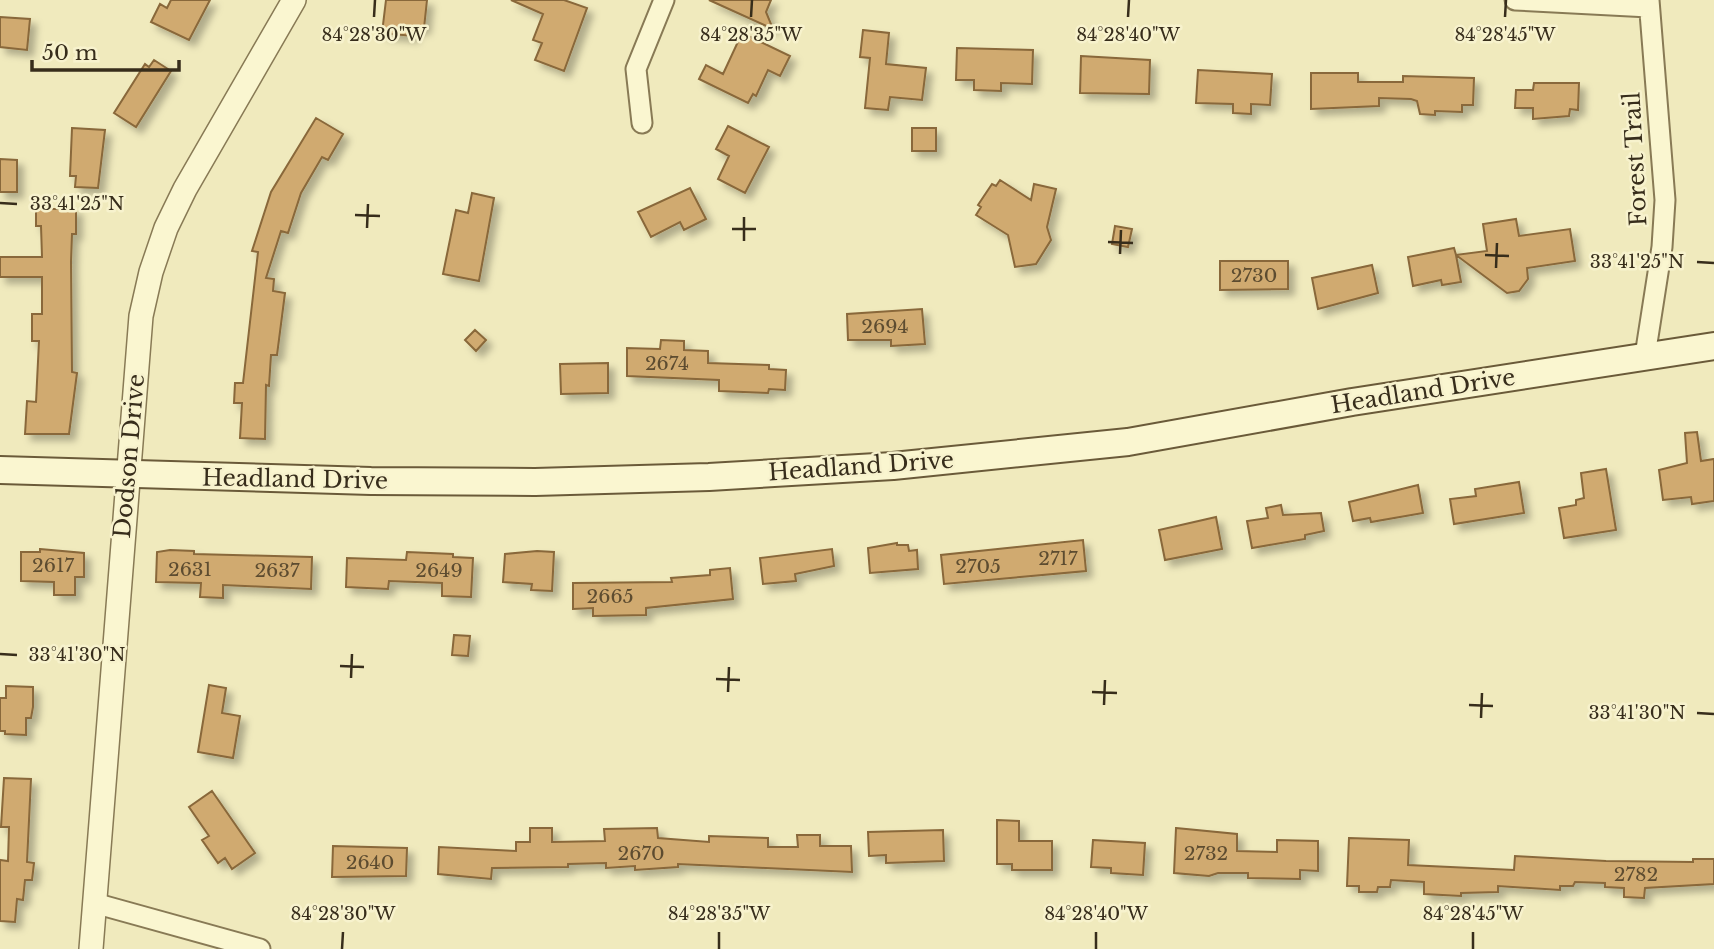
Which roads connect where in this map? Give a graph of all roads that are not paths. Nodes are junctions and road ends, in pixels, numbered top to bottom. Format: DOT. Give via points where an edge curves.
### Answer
graph roads {
  1 [pos="294,0"];
  2 [pos="664,0"];
  3 [pos="1515,0"];
  4 [pos="1649,3"];
  5 [pos="642,123"];
  6 [pos="1714,346"];
  7 [pos="1645,356"];
  8 [pos="0,470"];
  9 [pos="128,474"];
  10 [pos="94,903"];
  11 [pos="92,949"];
  12 [pos="260,949"];
  1 -- 9 [label="street, Dodson Drive" via="166,228 141,316"];
  2 -- 5 [label="street" via="636,69"];
  3 -- 4 [label="street"];
  4 -- 7 [label="street, Forest Trail" via="1665,200"];
  6 -- 7 [label="main road, Headland Drive"];
  7 -- 9 [label="main road, Headland Drive" via="1128,442 893,466 535,482"];
  8 -- 9 [label="main road, Headland Drive"];
  9 -- 10 [label="street, Dodson Drive"];
  10 -- 11 [label="street, Dodson Drive"];
  10 -- 12 [label="street"];
}
